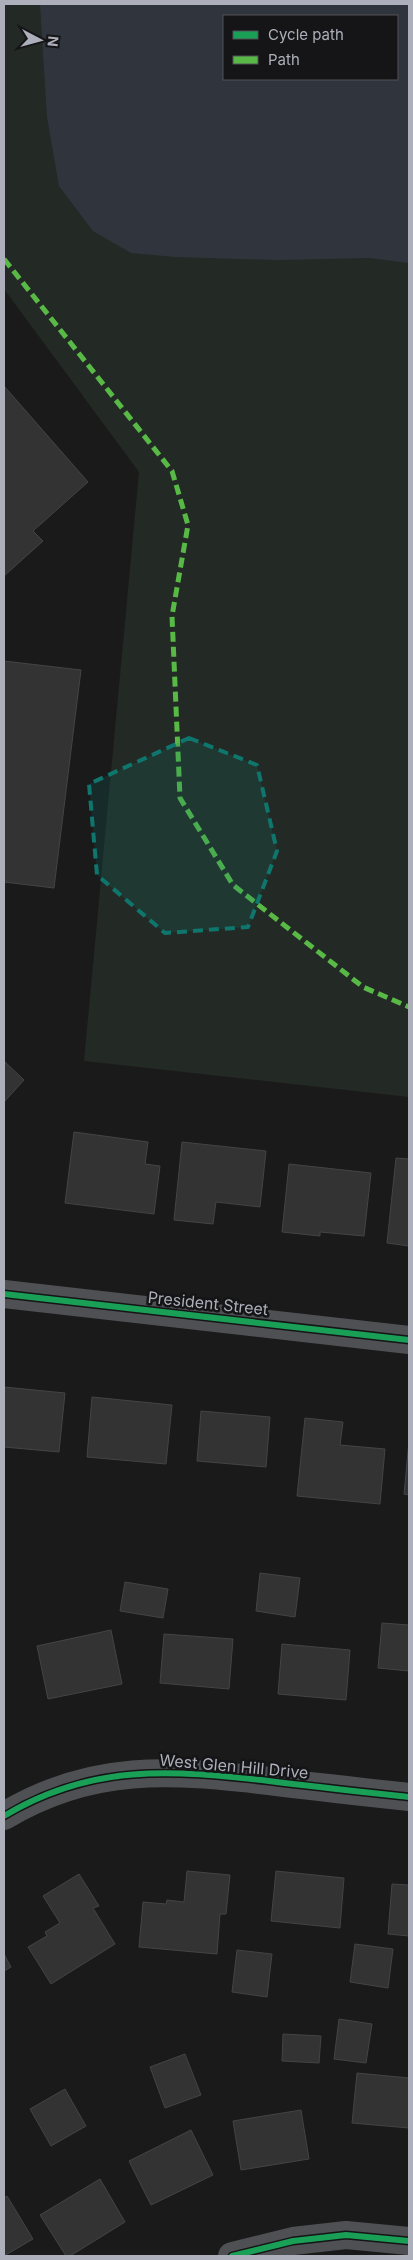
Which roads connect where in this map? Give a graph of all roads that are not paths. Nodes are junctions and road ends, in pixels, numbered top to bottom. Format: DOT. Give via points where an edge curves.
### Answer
graph roads {
  1 [pos="4,1294"];
  2 [pos="409,1340"];
  3 [pos="409,1797"];
  4 [pos="4,1816"];
  5 [pos="409,2242"];
  6 [pos="232,2256"];
  1 -- 2 [label="street, President Street"];
  3 -- 4 [label="street, West Glen Hill Drive" via="158,1772 86,1781 34,1800"];
  5 -- 6 [label="street" via="346,2235 293,2241"];
}
